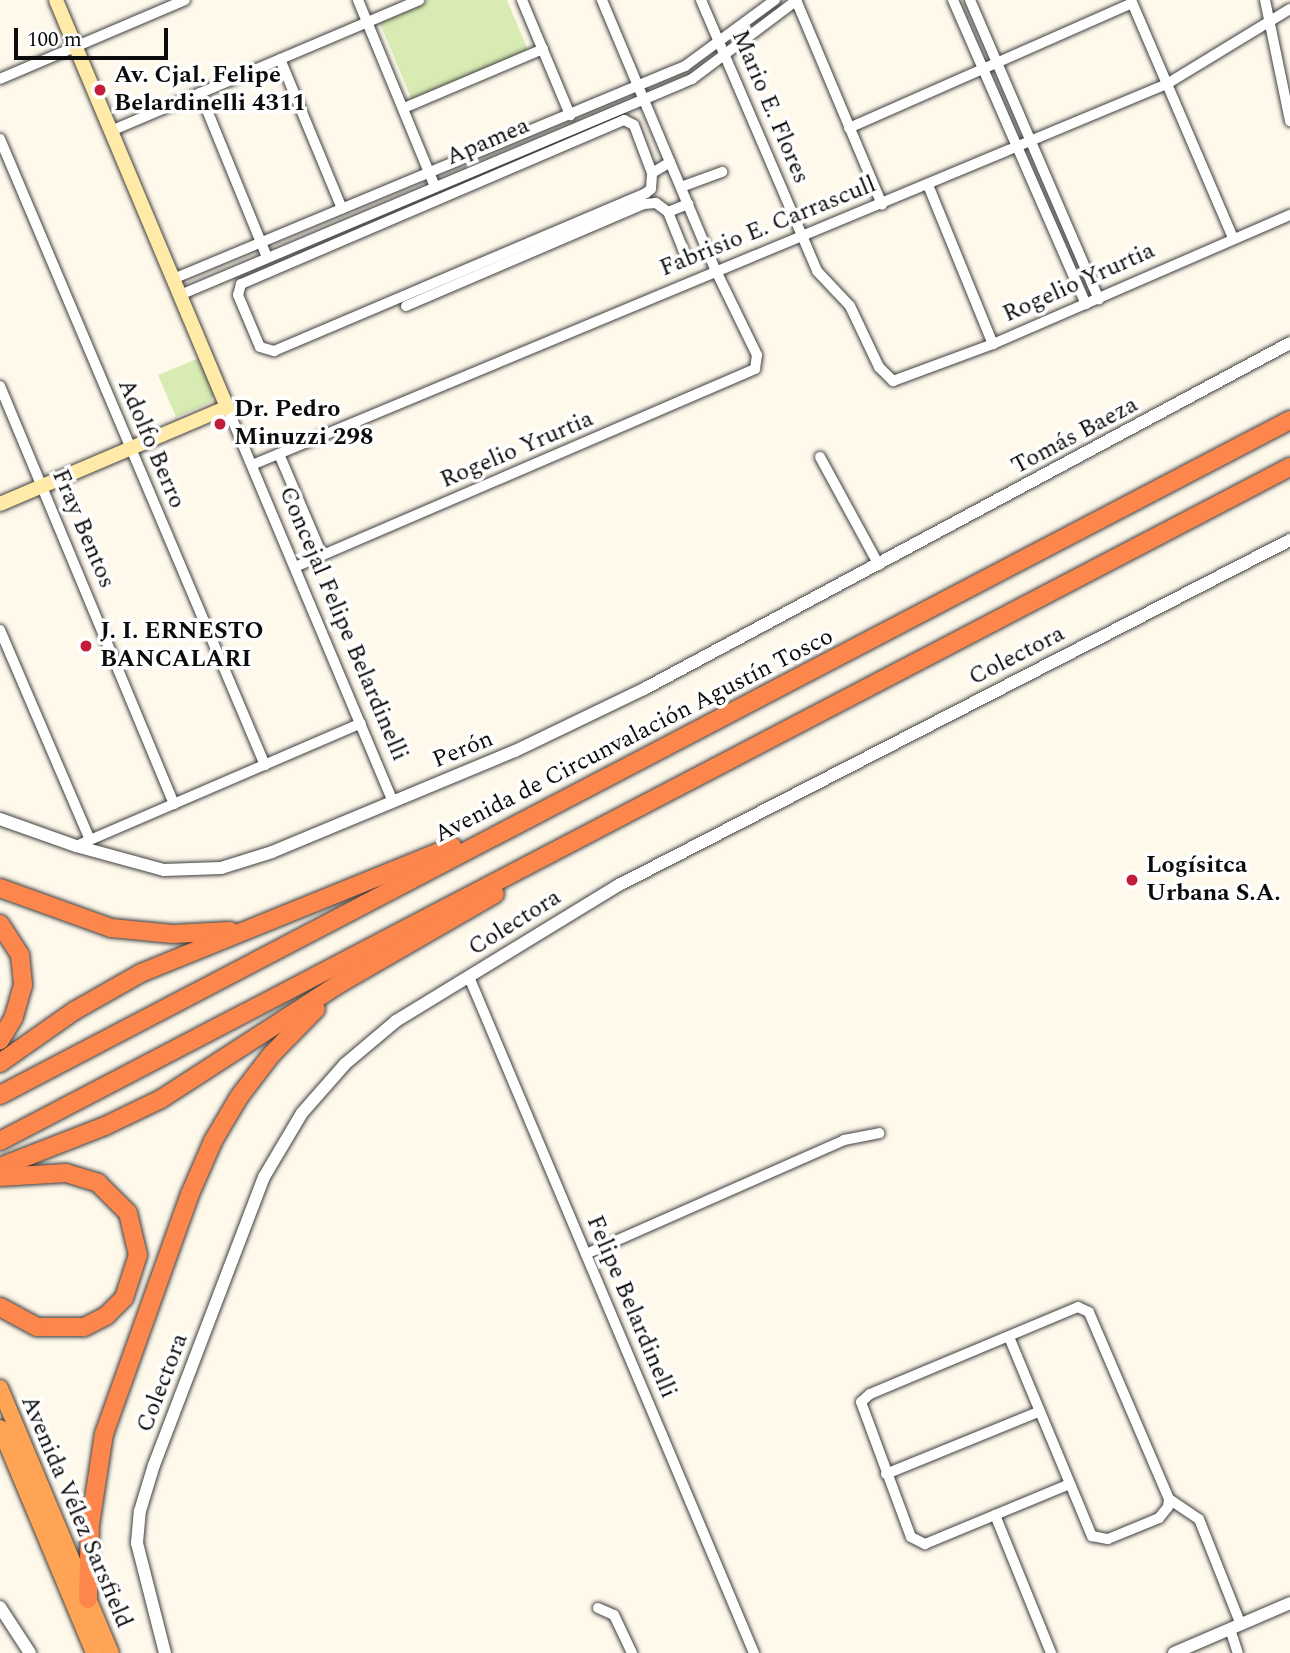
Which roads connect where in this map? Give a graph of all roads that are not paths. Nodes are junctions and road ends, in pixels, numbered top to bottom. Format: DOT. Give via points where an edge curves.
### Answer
graph roads {
  1 [pos="55,0"];
  2 [pos="185,0"];
  3 [pos="358,0"];
  4 [pos="419,0"];
  5 [pos="522,0"];
  6 [pos="602,0"];
  7 [pos="701,0"];
  8 [pos="775,0"];
  9 [pos="796,0"];
  10 [pos="953,0"];
  11 [pos="970,0"];
  12 [pos="1265,0"];
  13 [pos="1132,2"];
  14 [pos="163,4"];
  15 [pos="1290,9"];
  16 [pos="367,22"];
  17 [pos="1271,22"];
  18 [pos="719,43"];
  19 [pos="75,47"];
  20 [pos="542,49"];
  21 [pos="725,55"];
  22 [pos="280,59"];
  23 [pos="997,63"];
  24 [pos="983,69"];
  25 [pos="0,79"];
  26 [pos="1167,84"];
  27 [pos="639,86"];
  28 [pos="200,93"];
  29 [pos="644,99"];
  30 [pos="404,108"];
  31 [pos="570,115"];
  32 [pos="1290,121"];
  33 [pos="849,128"];
  34 [pos="111,131"];
  35 [pos="0,139"];
  36 [pos="1031,141"];
  37 [pos="1017,147"];
  38 [pos="670,162"];
  39 [pos="722,172"];
  40 [pos="430,173"];
  41 [pos="652,173"];
  42 [pos="928,186"];
  43 [pos="435,187"];
  44 [pos="681,187"];
  45 [pos="688,204"];
  46 [pos="882,205"];
  47 [pos="342,209"];
  48 [pos="668,212"];
  49 [pos="1290,215"];
  50 [pos="803,238"];
  51 [pos="1233,238"];
  52 [pos="262,243"];
  53 [pos="267,257"];
  54 [pos="687,259"];
  55 [pos="715,269"];
  56 [pos="173,279"];
  57 [pos="180,295"];
  58 [pos="1099,299"];
  59 [pos="1086,304"];
  60 [pos="406,306"];
  61 [pos="1290,343"];
  62 [pos="993,344"];
  63 [pos="884,374"];
  64 [pos="0,386"];
  65 [pos="228,407"];
  66 [pos="1290,420"];
  67 [pos="130,449"];
  68 [pos="279,454"];
  69 [pos="820,457"];
  70 [pos="252,466"];
  71 [pos="1290,467"];
  72 [pos="43,486"];
  73 [pos="0,504"];
  74 [pos="1290,540"];
  75 [pos="322,555"];
  76 [pos="879,565"];
  77 [pos="295,567"];
  78 [pos="0,630"];
  79 [pos="361,723"];
  80 [pos="265,765"];
  81 [pos="703,773"];
  82 [pos="393,801"];
  83 [pos="174,804"];
  84 [pos="540,812"];
  85 [pos="0,819"];
  86 [pos="90,841"];
  87 [pos="76,846"];
  88 [pos="0,888"];
  89 [pos="0,924"];
  90 [pos="261,925"];
  91 [pos="362,971"];
  92 [pos="469,977"];
  93 [pos="0,1040"];
  94 [pos="0,1063"];
  95 [pos="0,1095"];
  96 [pos="879,1133"];
  97 [pos="0,1141"];
  98 [pos="0,1167"];
  99 [pos="0,1177"];
  100 [pos="586,1254"];
  101 [pos="0,1307"];
  102 [pos="1009,1337"];
  103 [pos="0,1388"];
  104 [pos="1040,1411"];
  105 [pos="0,1429"];
  106 [pos="886,1474"];
  107 [pos="1070,1484"];
  108 [pos="1169,1499"];
  109 [pos="995,1515"];
  110 [pos="88,1599"];
  111 [pos="1290,1603"];
  112 [pos="0,1607"];
  113 [pos="598,1608"];
  114 [pos="1235,1627"];
  115 [pos="1241,1651"];
  116 [pos="30,1653"];
  117 [pos="94,1653"];
  118 [pos="111,1653"];
  119 [pos="165,1653"];
  120 [pos="632,1653"];
  121 [pos="754,1653"];
  122 [pos="1051,1653"];
  123 [pos="1174,1653"];
  1 -- 19 [label="main road, Concejal Felipe Belardinelli"];
  2 -- 14 [label="street"];
  3 -- 16 [label="street"];
  4 -- 16 [label="street"];
  5 -- 20 [label="street"];
  6 -- 27 [label="street"];
  7 -- 18 [label="street, Mario E. Flores"];
  8 -- 18 [label="street, Apamea"];
  9 -- 21 [label="street, Apamea"];
  9 -- 33 [label="street"];
  10 -- 24 [label="street"];
  11 -- 23 [label="street"];
  12 -- 17 [label="street"];
  13 -- 23 [label="street"];
  13 -- 26 [label="street"];
  14 -- 19 [label="street"];
  15 -- 17 [label="street, Fabrisio E. Carrascull"];
  16 -- 22 [label="street"];
  16 -- 30 [label="street"];
  17 -- 26 [label="street, Fabrisio E. Carrascull"];
  17 -- 32 [label="street"];
  18 -- 21 [label="street, Mario E. Flores"];
  18 -- 27 [label="street, Apamea" via="685,66"];
  19 -- 25 [label="street"];
  19 -- 34 [label="main road, Concejal Felipe Belardinelli"];
  20 -- 30 [label="street"];
  20 -- 31 [label="street"];
  21 -- 29 [label="street, Apamea" via="692,79"];
  21 -- 50 [label="street, Mario E. Flores"];
  22 -- 28 [label="street"];
  22 -- 47 [label="street"];
  23 -- 24 [label="street"];
  23 -- 36 [label="street"];
  24 -- 33 [label="street"];
  24 -- 37 [label="street"];
  26 -- 36 [label="street, Fabrisio E. Carrascull"];
  26 -- 51 [label="street"];
  27 -- 29 [label="street"];
  27 -- 31 [label="street, Apamea"];
  28 -- 34 [label="street"];
  28 -- 52 [label="street"];
  29 -- 38 [label="street"];
  29 -- 43 [label="street, Apamea"];
  30 -- 40 [label="street"];
  31 -- 40 [label="street, Apamea"];
  33 -- 46 [label="street"];
  34 -- 56 [label="main road, Concejal Felipe Belardinelli"];
  35 -- 67 [label="street, Adolfo Berro"];
  36 -- 37 [label="street, Fabrisio E. Carrascull"];
  36 -- 58 [label="street"];
  37 -- 42 [label="street, Fabrisio E. Carrascull"];
  37 -- 59 [label="street"];
  38 -- 41 [label="street"];
  38 -- 44 [label="street"];
  39 -- 44 [label="street"];
  40 -- 43 [label="street"];
  40 -- 47 [label="street, Apamea"];
  41 -- 41 [label="street" via="646,193 274,351 260,347 238,295 241,284 624,120 634,125"];
  42 -- 46 [label="street, Fabrisio E. Carrascull"];
  42 -- 62 [label="street"];
  43 -- 53 [label="street, Apamea"];
  44 -- 45 [label="street"];
  45 -- 48 [label="street"];
  45 -- 55 [label="street"];
  46 -- 50 [label="street, Fabrisio E. Carrascull"];
  47 -- 52 [label="street, Apamea"];
  48 -- 54 [label="street"];
  48 -- 60 [label="street" via="656,203 644,204"];
  49 -- 51 [label="street, Rogelio Yrurtia"];
  50 -- 55 [label="street, Fabrisio E. Carrascull"];
  50 -- 63 [label="street, Mario E. Flores" via="823,279 850,306"];
  51 -- 58 [label="street, Rogelio Yrurtia"];
  52 -- 53 [label="street"];
  52 -- 56 [label="street, Apamea"];
  53 -- 57 [label="street, Apamea"];
  55 -- 68 [label="street, Fabrisio E. Carrascull"];
  55 -- 75 [label="street, Rogelio Yrurtia" via="757,355 755,369"];
  56 -- 57 [label="main road, Concejal Felipe Belardinelli"];
  57 -- 65 [label="main road, Concejal Felipe Belardinelli"];
  58 -- 59 [label="street, Rogelio Yrurtia"];
  59 -- 62 [label="street, Rogelio Yrurtia"];
  61 -- 76 [label="street, Tomás Baeza"];
  62 -- 63 [label="street, Rogelio Yrurtia" via="905,380 893,381"];
  64 -- 72 [label="street, Fray Bentos"];
  65 -- 67 [label="main road"];
  65 -- 70 [label="street, Concejal Felipe Belardinelli"];
  66 -- 84 [label="highway, Avenida de Circunvalación Agustín Tosco"];
  67 -- 72 [label="main road"];
  67 -- 80 [label="street, Adolfo Berro"];
  68 -- 70 [label="street, Fabrisio E. Carrascull"];
  68 -- 75 [label="street"];
  69 -- 76 [label="street"];
  70 -- 77 [label="street, Concejal Felipe Belardinelli"];
  71 -- 81 [label="highway"];
  72 -- 73 [label="main road"];
  72 -- 83 [label="street, Fray Bentos"];
  74 -- 92 [label="street, Colectora" via="670,857"];
  75 -- 77 [label="street, Rogelio Yrurtia"];
  76 -- 82 [label="street, Perón" via="634,694 515,751"];
  77 -- 79 [label="street, Concejal Felipe Belardinelli"];
  78 -- 86 [label="street"];
  79 -- 80 [label="street"];
  79 -- 82 [label="street, Concejal Felipe Belardinelli"];
  80 -- 83 [label="street"];
  81 -- 91 [label="highway"];
  81 -- 97 [label="highway"];
  82 -- 87 [label="street, Perón" via="272,852 221,868 164,870"];
  83 -- 86 [label="street"];
  84 -- 90 [label="highway"];
  84 -- 95 [label="highway, Avenida de Circunvalación Agustín Tosco"];
  85 -- 87 [label="street, Perón"];
  86 -- 87 [label="street"];
  88 -- 90 [label="highway" via="111,928 202,934"];
  89 -- 93 [label="highway" via="13,941 23,970 20,1001"];
  90 -- 94 [label="highway" via="124,982"];
  91 -- 98 [label="highway" via="161,1098"];
  91 -- 110 [label="highway" via="271,1055 226,1118 201,1166 104,1434 90,1525"];
  92 -- 100 [label="street, Felipe Belardinelli"];
  92 -- 119 [label="street, Colectora" via="396,1021 345,1064 302,1113 264,1177 140,1511 139,1560"];
  96 -- 100 [label="street" via="844,1140"];
  99 -- 101 [label="highway" via="66,1173 98,1184 128,1213 138,1255 124,1298 106,1316 84,1327 48,1330 24,1323"];
  100 -- 121 [label="street, Felipe Belardinelli"];
  102 -- 104 [label="street"];
  102 -- 106 [label="street" via="864,1398 861,1412"];
  102 -- 108 [label="street" via="1078,1307 1086,1308"];
  103 -- 110 [label="highway, Avenida Vélez Sarsfield"];
  104 -- 106 [label="street"];
  104 -- 107 [label="street"];
  105 -- 117 [label="highway, Avenida Vélez Sarsfield"];
  106 -- 109 [label="street" via="917,1543 925,1544"];
  107 -- 108 [label="street" via="1097,1539 1108,1539 1159,1518"];
  107 -- 109 [label="street"];
  108 -- 114 [label="street" via="1199,1519"];
  109 -- 122 [label="street"];
  110 -- 118 [label="highway, Avenida Vélez Sarsfield"];
  111 -- 114 [label="street"];
  112 -- 116 [label="street"];
  113 -- 120 [label="street" via="614,1615"];
  114 -- 115 [label="street"];
  114 -- 123 [label="street"];
}
